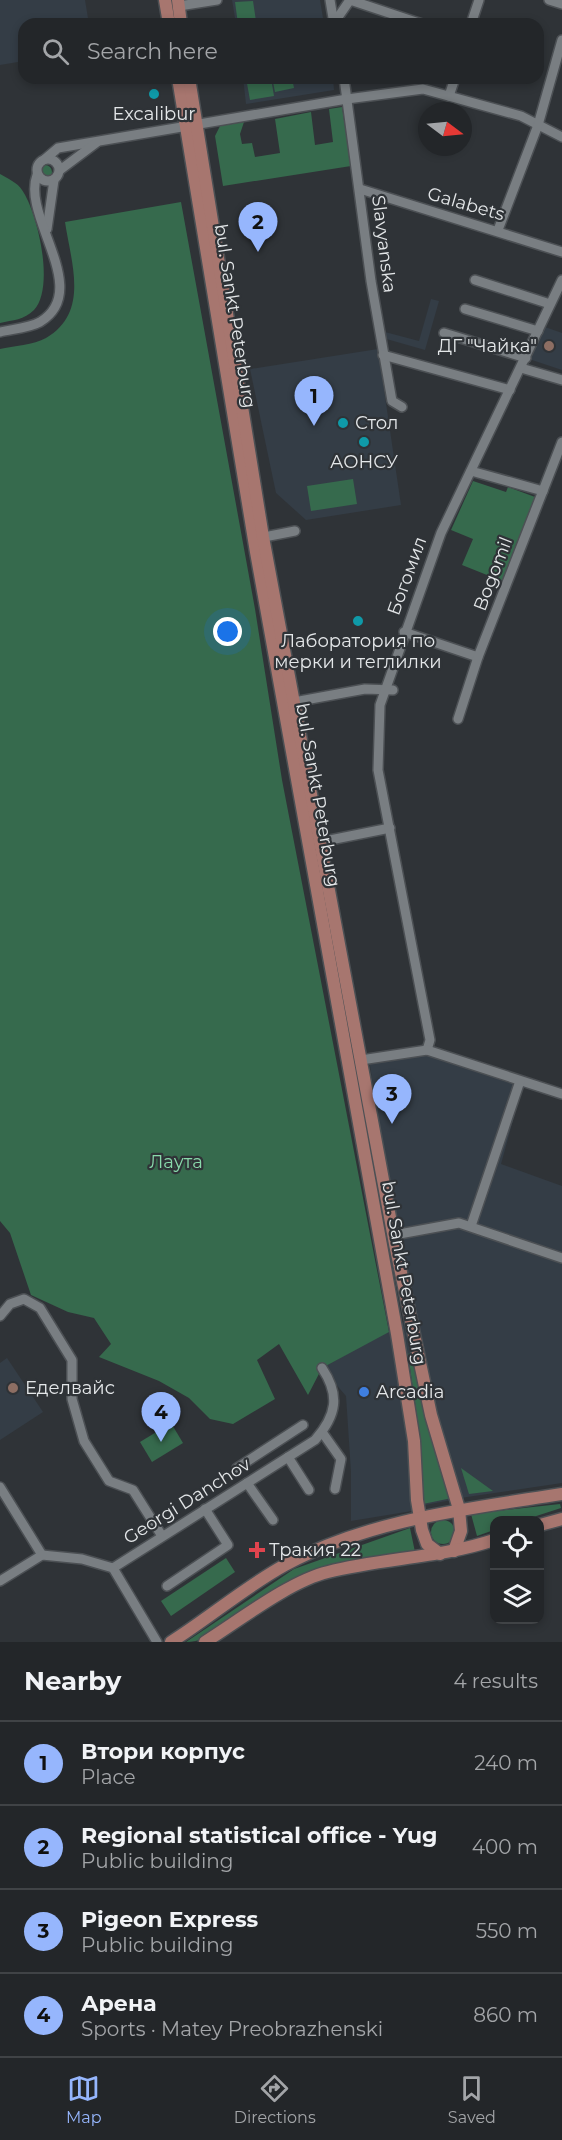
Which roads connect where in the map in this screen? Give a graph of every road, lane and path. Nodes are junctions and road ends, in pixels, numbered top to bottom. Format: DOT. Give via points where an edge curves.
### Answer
graph roads {
  1 [pos="165,0"];
  2 [pos="217,0"];
  3 [pos="330,0"];
  4 [pos="350,0"];
  5 [pos="479,0"];
  6 [pos="549,0"];
  7 [pos="178,3"];
  8 [pos="562,4"];
  9 [pos="168,18"];
  10 [pos="180,18"];
  11 [pos="333,18"];
  12 [pos="338,18"];
  13 [pos="404,18"];
  14 [pos="473,18"];
  15 [pos="562,40"];
  16 [pos="559,59"];
  17 [pos="180,84"];
  18 [pos="189,84"];
  19 [pos="345,84"];
  20 [pos="452,84"];
  21 [pos="449,96"];
  22 [pos="347,99"];
  23 [pos="191,125"];
  24 [pos="538,125"];
  25 [pos="562,138"];
  26 [pos="98,142"];
  27 [pos="45,159"];
  28 [pos="60,170"];
  29 [pos="38,175"];
  30 [pos="54,180"];
  31 [pos="360,189"];
  32 [pos="498,230"];
  33 [pos="46,231"];
  34 [pos="562,252"];
  35 [pos="476,280"];
  36 [pos="562,280"];
  37 [pos="550,304"];
  38 [pos="465,309"];
  39 [pos="538,330"];
  40 [pos="0,332"];
  41 [pos="444,333"];
  42 [pos="383,355"];
  43 [pos="526,358"];
  44 [pos="521,368"];
  45 [pos="562,380"];
  46 [pos="510,390"];
  47 [pos="402,407"];
  48 [pos="562,442"];
  49 [pos="471,471"];
  50 [pos="543,491"];
  51 [pos="295,531"];
  52 [pos="258,538"];
  53 [pos="404,632"];
  54 [pos="478,657"];
  55 [pos="389,690"];
  56 [pos="294,702"];
  57 [pos="458,719"];
  58 [pos="390,828"];
  59 [pos="320,842"];
  60 [pos="427,1050"];
  61 [pos="361,1060"];
  62 [pos="520,1081"];
  63 [pos="562,1094"];
  64 [pos="471,1226"];
  65 [pos="394,1235"];
  66 [pos="562,1258"];
  67 [pos="0,1316"];
  68 [pos="322,1368"];
  69 [pos="303,1425"];
  70 [pos="322,1432"];
  71 [pos="288,1457"];
  72 [pos="237,1468"];
  73 [pos="247,1482"];
  74 [pos="0,1487"];
  75 [pos="335,1489"];
  76 [pos="309,1490"];
  77 [pos="562,1494"];
  78 [pos="205,1509"];
  79 [pos="459,1509"];
  80 [pos="421,1518"];
  81 [pos="562,1518"];
  82 [pos="273,1520"];
  83 [pos="544,1524"];
  84 [pos="162,1536"];
  85 [pos="490,1541"];
  86 [pos="454,1551"];
  87 [pos="440,1554"];
  88 [pos="42,1555"];
  89 [pos="113,1568"];
  90 [pos="0,1581"];
  91 [pos="167,1586"];
  92 [pos="157,1642"];
  93 [pos="171,1642"];
  94 [pos="206,1642"];
  1 -- 9 [label="main road"];
  2 -- 7 [label="street"];
  3 -- 11 [label="street"];
  4 -- 12 [label="street"];
  4 -- 13 [label="street"];
  5 -- 14 [label="street"];
  6 -- 8 [label="street"];
  7 -- 10 [label="main road"];
  15 -- 16 [label="street"];
  16 -- 24 [label="street"];
  17 -- 23 [label="main road, bul. Sankt Peterburg"];
  18 -- 23 [label="main road, bul. Sankt Peterburg"];
  19 -- 22 [label="street, Slavyanska"];
  20 -- 21 [label="street"];
  21 -- 22 [label="street" via="423,89"];
  21 -- 24 [label="street" via="521,116"];
  22 -- 23 [label="street"];
  22 -- 31 [label="street, Slavyanska"];
  23 -- 26 [label="street"];
  23 -- 52 [label="main road, bul. Sankt Peterburg"];
  24 -- 25 [label="street"];
  24 -- 32 [label="street"];
  26 -- 27 [label="street" via="58,148"];
  26 -- 28 [label="street"];
  27 -- 28 [label="street" via="55,161"];
  27 -- 29 [label="street" via="38,164"];
  28 -- 30 [label="street"];
  29 -- 30 [label="street" via="44,181"];
  29 -- 33 [label="street" via="34,198"];
  30 -- 33 [label="street"];
  31 -- 32 [label="street, Galabets"];
  31 -- 42 [label="street, Slavyanska"];
  32 -- 34 [label="street, Galabets"];
  33 -- 40 [label="street" via="59,282 56,304 42,321"];
  35 -- 37 [label="street"];
  36 -- 37 [label="street"];
  37 -- 39 [label="street"];
  38 -- 39 [label="street"];
  39 -- 43 [label="street"];
  41 -- 43 [label="street"];
  42 -- 46 [label="street"];
  42 -- 47 [label="street, Slavyanska" via="392,401"];
  43 -- 44 [label="street"];
  44 -- 45 [label="street"];
  44 -- 46 [label="street"];
  46 -- 49 [label="street"];
  48 -- 50 [label="street, Bogomil"];
  49 -- 50 [label="street"];
  49 -- 53 [label="street" via="441,533"];
  50 -- 54 [label="street, Bogomil"];
  51 -- 52 [label="street"];
  52 -- 56 [label="main road, bul. Sankt Peterburg"];
  52 -- 80 [label="main road, bul. Sankt Peterburg" via="397,1334"];
  53 -- 54 [label="street"];
  53 -- 55 [label="street"];
  54 -- 57 [label="street, Bogomil"];
  55 -- 56 [label="street" via="365,689"];
  55 -- 58 [label="street" via="380,705 378,770"];
  56 -- 59 [label="main road, bul. Sankt Peterburg"];
  58 -- 59 [label="street"];
  58 -- 60 [label="street" via="429,1040"];
  59 -- 61 [label="main road, bul. Sankt Peterburg"];
  60 -- 61 [label="street"];
  60 -- 62 [label="street"];
  61 -- 65 [label="main road, bul. Sankt Peterburg"];
  62 -- 63 [label="street"];
  62 -- 64 [label="street"];
  64 -- 65 [label="street" via="459,1223"];
  64 -- 66 [label="street"];
  65 -- 79 [label="main road, bul. Sankt Peterburg" via="431,1415"];
  67 -- 84 [label="street" via="10,1304 24,1299 40,1308 72,1360 72,1399 84,1441 110,1481 133,1490"];
  68 -- 70 [label="street" via="332,1383 335,1398"];
  69 -- 72 [label="street"];
  70 -- 71 [label="street, Georgi Danchov"];
  70 -- 75 [label="street" via="341,1459"];
  71 -- 73 [label="street, Georgi Danchov"];
  71 -- 76 [label="street"];
  73 -- 78 [label="street, Georgi Danchov"];
  73 -- 82 [label="street"];
  74 -- 88 [label="street"];
  77 -- 79 [label="main road"];
  78 -- 84 [label="street, Georgi Danchov"];
  78 -- 91 [label="street" via="228,1545"];
  79 -- 80 [label="main road"];
  79 -- 86 [label="main road, bul. Sankt Peterburg" via="461,1531"];
  80 -- 87 [label="main road, bul. Sankt Peterburg" via="424,1538"];
  80 -- 93 [label="main road" via="368,1531 283,1566"];
  81 -- 83 [label="main road"];
  84 -- 89 [label="street, Georgi Danchov"];
  85 -- 86 [label="main road"];
  86 -- 87 [label="main road"];
  87 -- 94 [label="main road" via="328,1572 301,1582"];
  88 -- 89 [label="street, Georgi Danchov" via="82,1559"];
  88 -- 90 [label="street"];
  89 -- 92 [label="street"];
}
